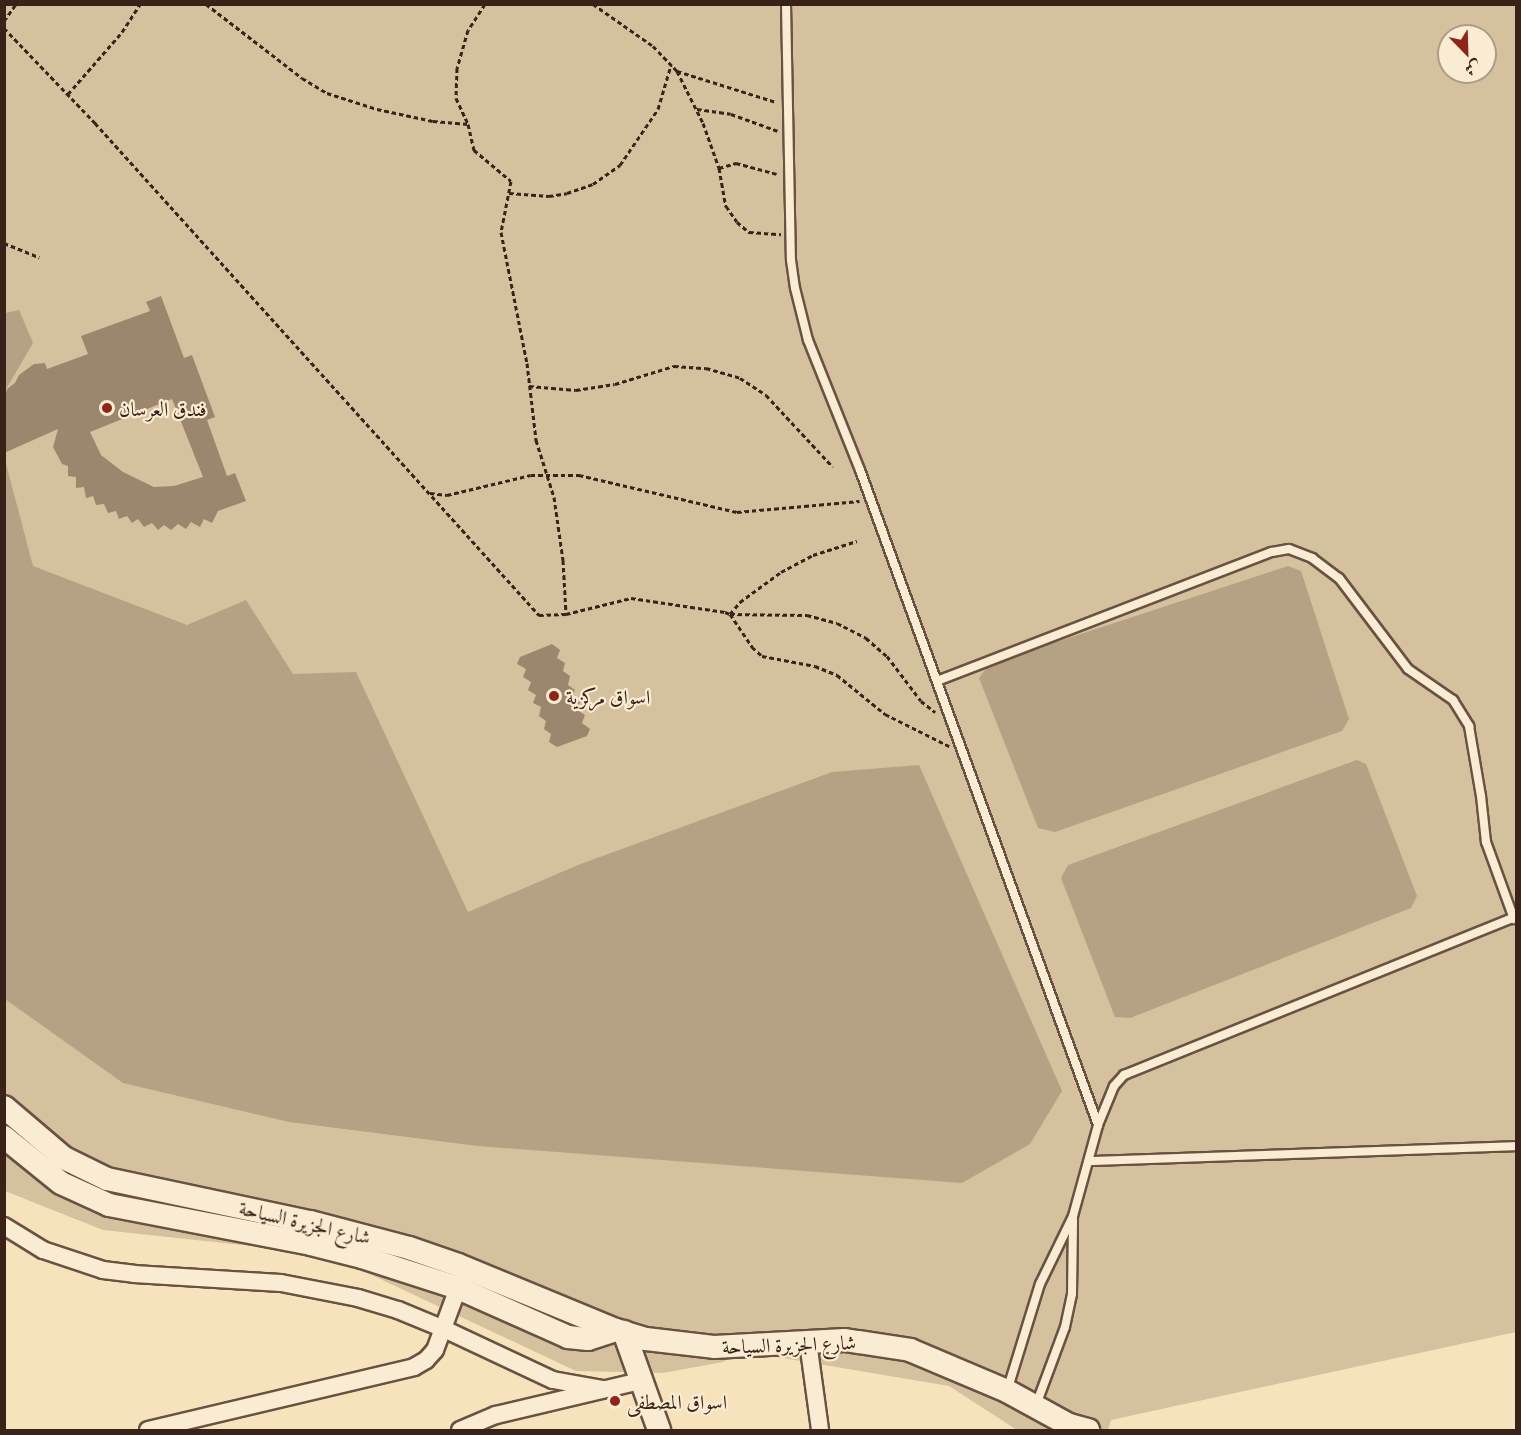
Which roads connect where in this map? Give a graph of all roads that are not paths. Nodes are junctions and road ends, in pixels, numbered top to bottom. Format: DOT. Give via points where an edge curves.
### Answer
graph roads {
  1 [pos="786,4"];
  2 [pos="936,681"];
  3 [pos="1515,918"];
  4 [pos="4,1107"];
  5 [pos="1098,1125"];
  6 [pos="4,1137"];
  7 [pos="1516,1146"];
  8 [pos="1090,1161"];
  9 [pos="1072,1216"];
  10 [pos="4,1226"];
  11 [pos="458,1288"];
  12 [pos="444,1329"];
  13 [pos="620,1331"];
  14 [pos="808,1342"];
  15 [pos="644,1380"];
  16 [pos="603,1389"];
  17 [pos="1007,1391"];
  18 [pos="1035,1406"];
  19 [pos="148,1431"];
  20 [pos="460,1431"];
  21 [pos="659,1431"];
  22 [pos="820,1431"];
  23 [pos="1088,1431"];
  1 -- 2 [label="lane" via="795,288 808,340"];
  2 -- 3 [label="lane" via="1272,552 1289,549 1311,558 1339,578 1408,669 1453,700 1469,726 1486,842"];
  2 -- 5 [label="lane"];
  3 -- 5 [label="lane" via="1124,1075 1114,1086"];
  4 -- 13 [label="main road, شارع الجزيرة السياحة" via="64,1158 107,1179 310,1222 409,1248"];
  5 -- 8 [label="lane"];
  6 -- 11 [label="main road, شارع الجزيرة السياحة" via="61,1183 109,1205 311,1244"];
  7 -- 8 [label="lane"];
  8 -- 9 [label="lane"];
  9 -- 17 [label="lane" via="1040,1284"];
  9 -- 18 [label="lane" via="1072,1294 1065,1327"];
  10 -- 12 [label="street" via="43,1250 103,1270 252,1280 309,1288 378,1303"];
  11 -- 12 [label="street"];
  11 -- 13 [label="main road, شارع الجزيرة السياحة" via="568,1337 588,1339"];
  12 -- 16 [label="street" via="553,1380"];
  12 -- 19 [label="street" via="431,1356 414,1367"];
  13 -- 14 [label="main road, شارع الجزيرة السياحة" via="669,1343 714,1347"];
  13 -- 15 [label="main road"];
  14 -- 17 [label="main road, شارع الجزيرة السياحة" via="864,1341 910,1350"];
  14 -- 22 [label="street"];
  15 -- 16 [label="street"];
  15 -- 21 [label="main road"];
  16 -- 20 [label="street" via="496,1415"];
  17 -- 18 [label="main road, شارع الجزيرة السياحة"];
  18 -- 23 [label="main road, شارع الجزيرة السياحة"];
}
